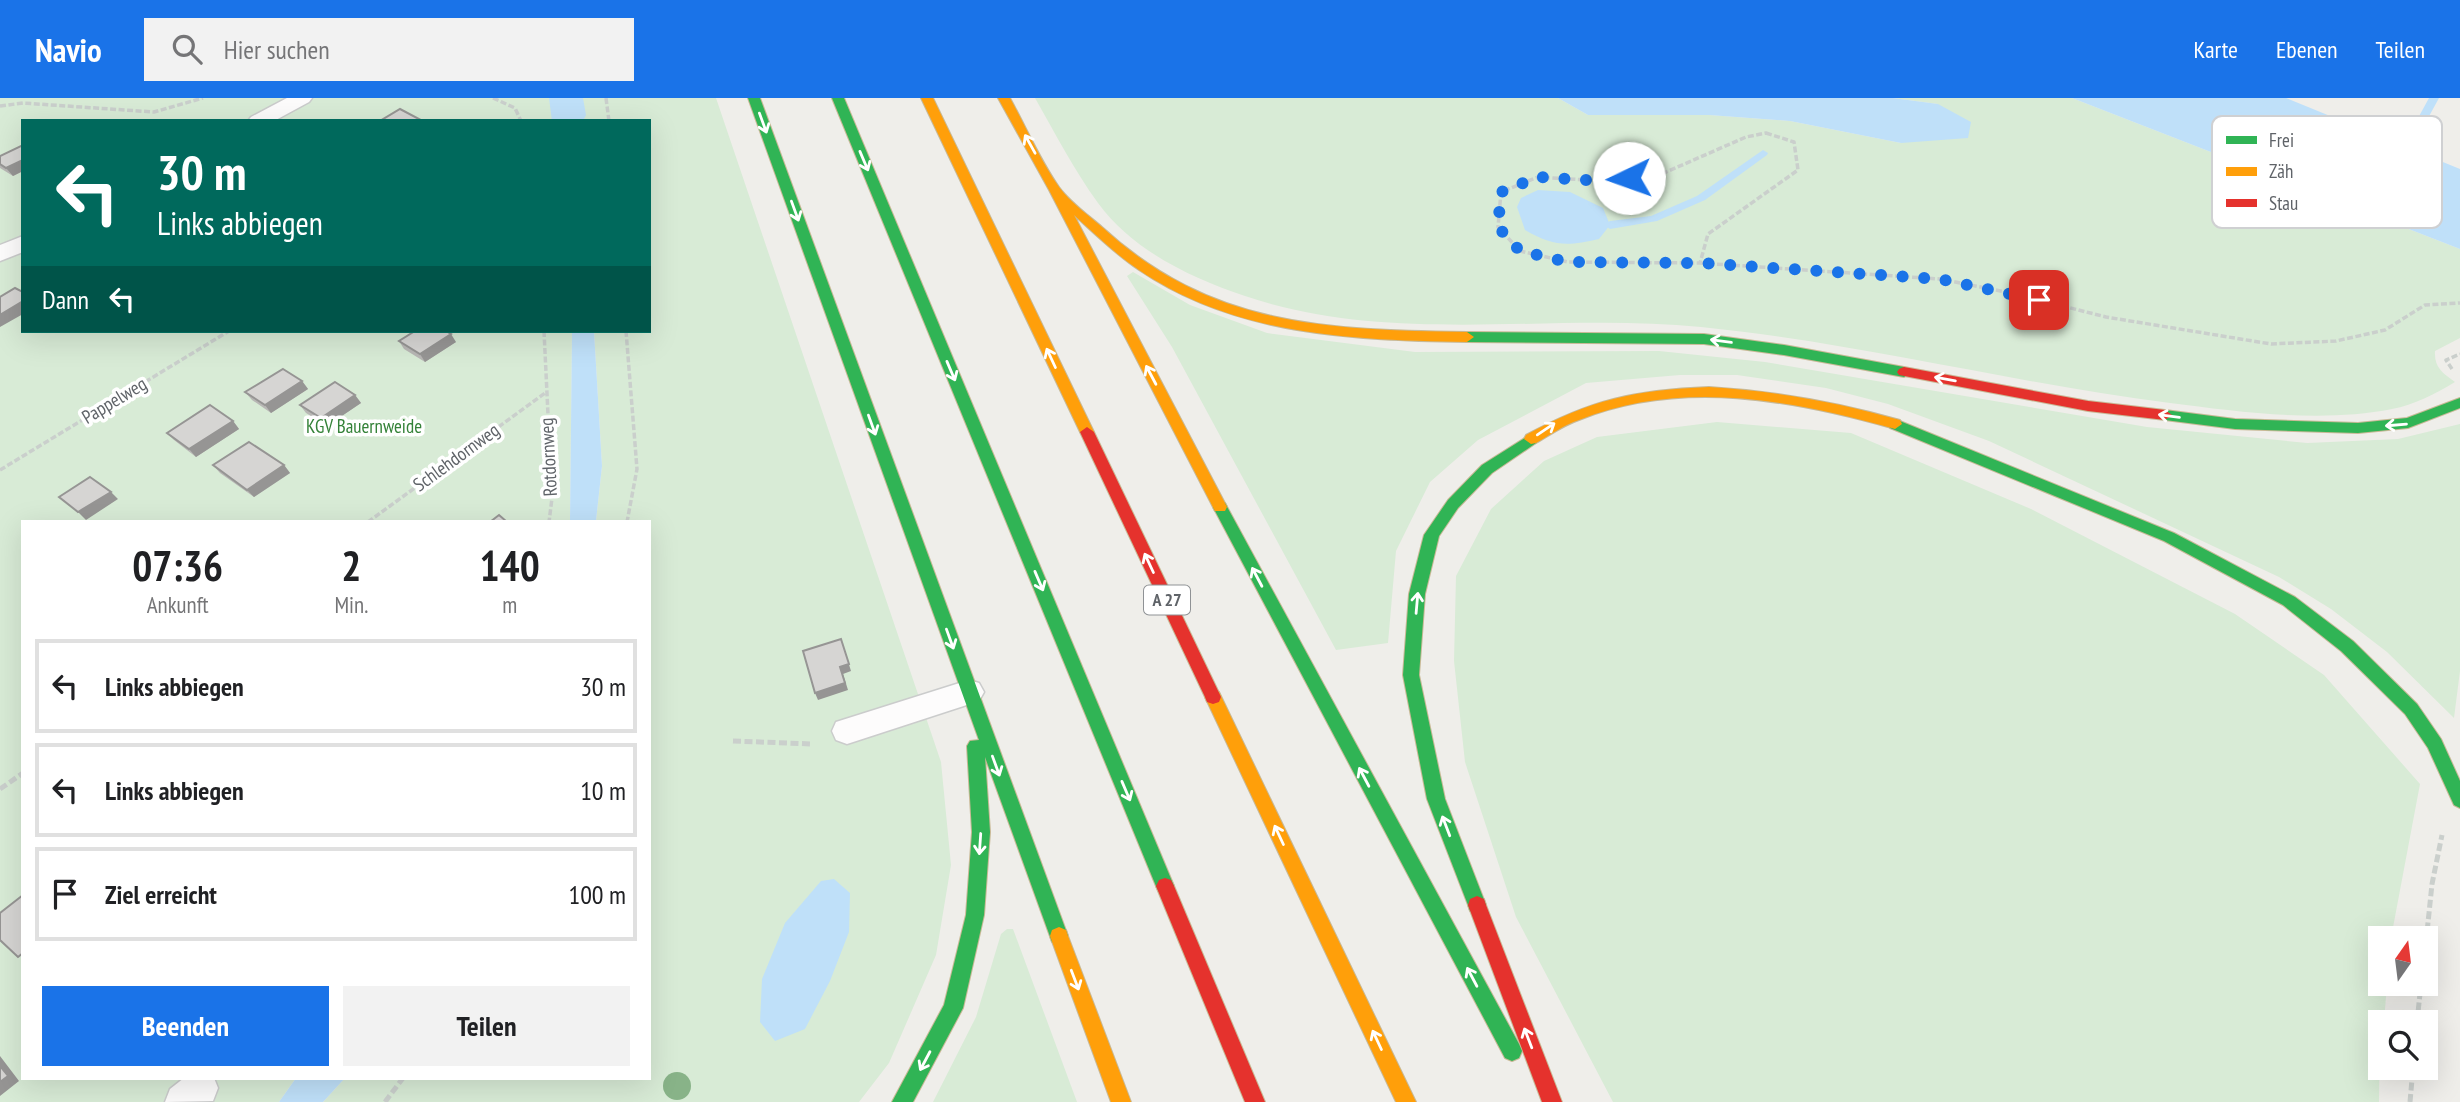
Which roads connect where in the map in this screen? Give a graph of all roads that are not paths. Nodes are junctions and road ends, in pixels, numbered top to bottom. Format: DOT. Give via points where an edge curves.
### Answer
graph roads {
  1 [pos="302,98"];
  2 [pos="754,98"];
  3 [pos="838,98"];
  4 [pos="927,98"];
  5 [pos="1004,98"];
  6 [pos="262,119"];
  7 [pos="1055,190"];
  8 [pos="21,244"];
  9 [pos="0,254"];
  10 [pos="2460,402"];
  11 [pos="971,697"];
  12 [pos="847,731"];
  13 [pos="2457,793"];
  14 [pos="902,1102"];
  15 [pos="1121,1102"];
  16 [pos="1255,1102"];
  17 [pos="1406,1102"];
  18 [pos="1539,1102"];
  19 [pos="1552,1102"];
  1 -- 6 [label="lane"];
  2 -- 11 [label="highway, one-way"];
  3 -- 16 [label="highway, one-way"];
  17 -- 4 [label="highway, A 27, one-way"];
  7 -- 5 [label="highway, one-way"];
  10 -- 7 [label="highway, one-way" via="2409,424 2358,428 2235,424 2088,406 1704,339 1379,336 1273,323 1210,302 1156,275"];
  18 -- 7 [label="highway, one-way" via="1295,650"];
  8 -- 9 [label="lane"];
  11 -- 12 [label="lane"];
  11 -- 14 [label="highway, one-way" via="981,832 975,915 953,1008"];
  11 -- 15 [label="highway, one-way"];
  19 -- 13 [label="highway, one-way" via="1436,799 1411,676 1417,594 1432,535 1452,504 1478,478 1556,422 1607,403 1684,391 1781,397 1862,413 1918,431 2169,537 2289,601 2347,646 2411,709 2435,744"];
}
